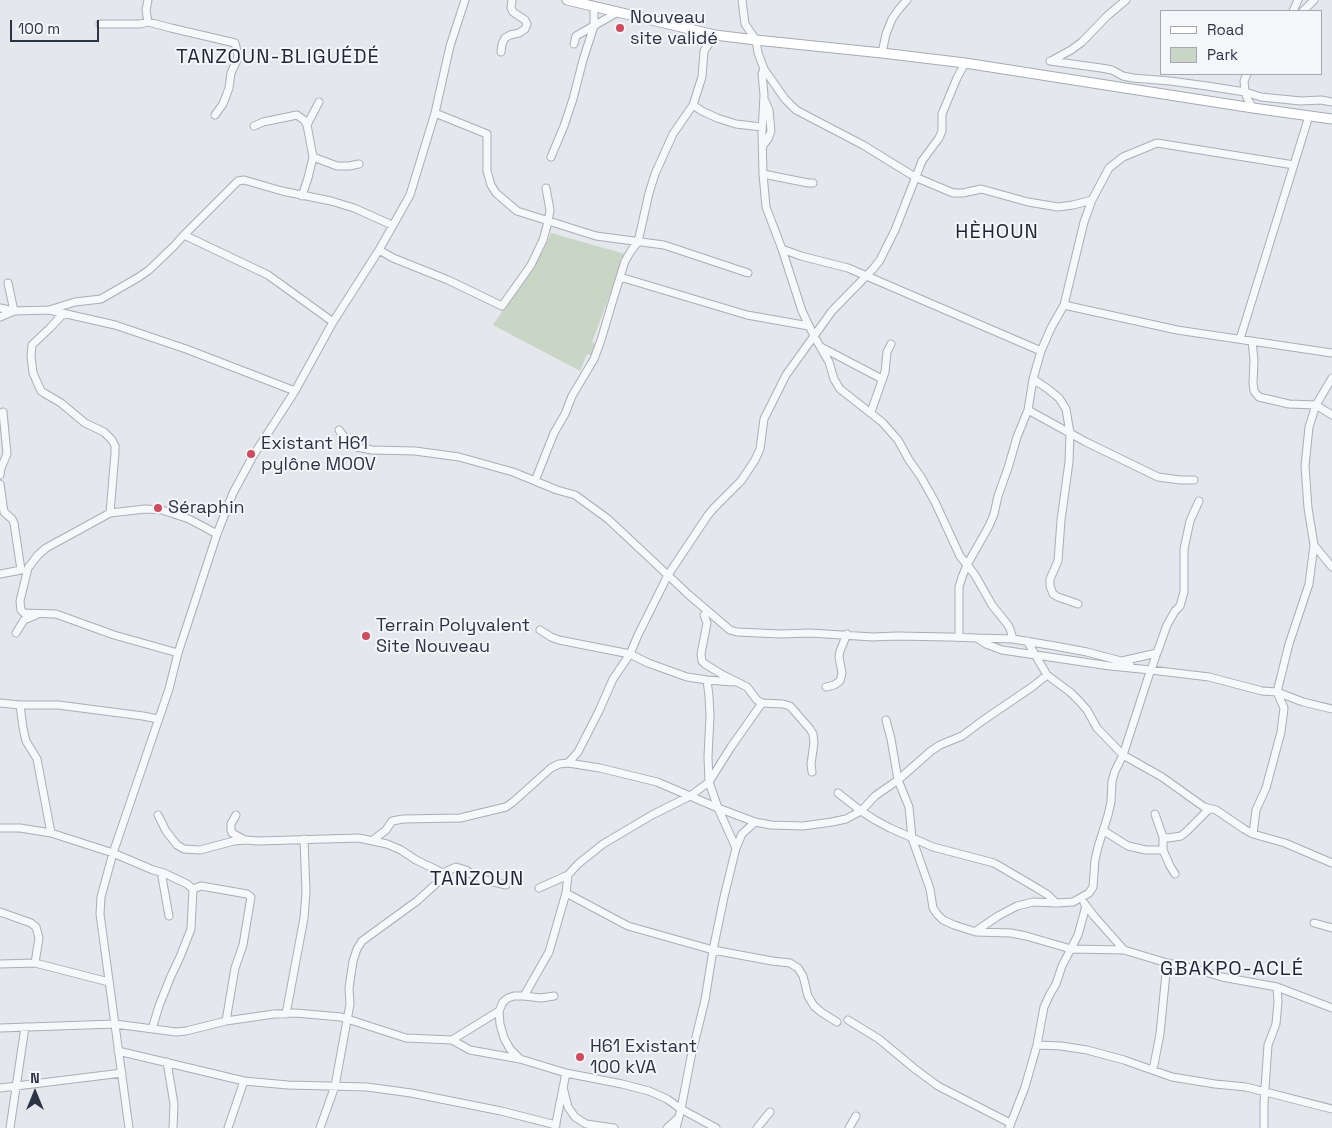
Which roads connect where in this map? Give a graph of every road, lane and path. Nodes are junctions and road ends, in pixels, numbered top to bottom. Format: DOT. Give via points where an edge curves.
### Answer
graph roads {
  1 [pos="148,0"];
  2 [pos="465,0"];
  3 [pos="512,0"];
  4 [pos="567,0"];
  5 [pos="742,0"];
  6 [pos="907,0"];
  7 [pos="1126,0"];
  8 [pos="1314,0"];
  9 [pos="594,6"];
  10 [pos="1305,10"];
  11 [pos="618,12"];
  12 [pos="148,22"];
  13 [pos="100,24"];
  14 [pos="594,26"];
  15 [pos="715,35"];
  16 [pos="756,40"];
  17 [pos="574,44"];
  18 [pos="501,52"];
  19 [pos="882,53"];
  20 [pos="965,63"];
  21 [pos="764,69"];
  22 [pos="1247,75"];
  23 [pos="1245,92"];
  24 [pos="764,98"];
  25 [pos="319,102"];
  26 [pos="1332,102"];
  27 [pos="693,105"];
  28 [pos="1253,108"];
  29 [pos="435,113"];
  30 [pos="214,115"];
  31 [pos="1309,116"];
  32 [pos="1332,119"];
  33 [pos="307,125"];
  34 [pos="254,126"];
  35 [pos="762,127"];
  36 [pos="763,145"];
  37 [pos="313,157"];
  38 [pos="551,157"];
  39 [pos="359,164"];
  40 [pos="1294,165"];
  41 [pos="763,174"];
  42 [pos="915,177"];
  43 [pos="813,183"];
  44 [pos="546,188"];
  45 [pos="302,196"];
  46 [pos="1092,200"];
  47 [pos="548,222"];
  48 [pos="392,225"];
  49 [pos="184,235"];
  50 [pos="638,242"];
  51 [pos="782,249"];
  52 [pos="379,250"];
  53 [pos="748,273"];
  54 [pos="866,276"];
  55 [pos="620,277"];
  56 [pos="8,283"];
  57 [pos="1064,305"];
  58 [pos="0,308"];
  59 [pos="49,310"];
  60 [pos="14,311"];
  61 [pos="63,314"];
  62 [pos="0,317"];
  63 [pos="333,322"];
  64 [pos="809,326"];
  65 [pos="814,336"];
  66 [pos="1240,339"];
  67 [pos="1252,341"];
  68 [pos="891,344"];
  69 [pos="821,347"];
  70 [pos="1041,351"];
  71 [pos="1332,353"];
  72 [pos="1332,378"];
  73 [pos="1033,379"];
  74 [pos="882,380"];
  75 [pos="295,391"];
  76 [pos="1316,405"];
  77 [pos="1028,410"];
  78 [pos="3,412"];
  79 [pos="871,412"];
  80 [pos="1332,416"];
  81 [pos="339,430"];
  82 [pos="1070,433"];
  83 [pos="0,471"];
  84 [pos="1194,480"];
  85 [pos="535,481"];
  86 [pos="0,484"];
  87 [pos="1199,501"];
  88 [pos="110,513"];
  89 [pos="217,534"];
  90 [pos="1314,545"];
  91 [pos="967,565"];
  92 [pos="1332,567"];
  93 [pos="25,569"];
  94 [pos="0,574"];
  95 [pos="668,575"];
  96 [pos="1078,604"];
  97 [pos="704,615"];
  98 [pos="25,617"];
  99 [pos="540,630"];
  100 [pos="16,633"];
  101 [pos="847,634"];
  102 [pos="959,637"];
  103 [pos="976,638"];
  104 [pos="1013,639"];
  105 [pos="1027,641"];
  106 [pos="178,653"];
  107 [pos="1158,653"];
  108 [pos="630,654"];
  109 [pos="1035,654"];
  110 [pos="1121,661"];
  111 [pos="1136,668"];
  112 [pos="1151,670"];
  113 [pos="1046,675"];
  114 [pos="706,680"];
  115 [pos="736,682"];
  116 [pos="826,687"];
  117 [pos="1277,692"];
  118 [pos="762,703"];
  119 [pos="0,704"];
  120 [pos="20,704"];
  121 [pos="1332,709"];
  122 [pos="158,719"];
  123 [pos="886,720"];
  124 [pos="1124,755"];
  125 [pos="568,763"];
  126 [pos="812,772"];
  127 [pos="898,780"];
  128 [pos="709,782"];
  129 [pos="838,793"];
  130 [pos="690,796"];
  131 [pos="718,808"];
  132 [pos="1209,809"];
  133 [pos="861,811"];
  134 [pos="1156,814"];
  135 [pos="236,815"];
  136 [pos="158,816"];
  137 [pos="755,822"];
  138 [pos="0,828"];
  139 [pos="1104,831"];
  140 [pos="52,833"];
  141 [pos="1253,834"];
  142 [pos="1163,837"];
  143 [pos="912,838"];
  144 [pos="304,839"];
  145 [pos="246,840"];
  146 [pos="372,840"];
  147 [pos="736,848"];
  148 [pos="1163,850"];
  149 [pos="113,853"];
  150 [pos="1332,863"];
  151 [pos="164,873"];
  152 [pos="443,874"];
  153 [pos="1175,874"];
  154 [pos="568,875"];
  155 [pos="506,885"];
  156 [pos="539,888"];
  157 [pos="193,889"];
  158 [pos="566,893"];
  159 [pos="1082,898"];
  160 [pos="1056,903"];
  161 [pos="1086,906"];
  162 [pos="0,912"];
  163 [pos="170,916"];
  164 [pos="1314,923"];
  165 [pos="1332,928"];
  166 [pos="976,932"];
  167 [pos="1071,949"];
  168 [pos="713,950"];
  169 [pos="1124,950"];
  170 [pos="35,963"];
  171 [pos="0,964"];
  172 [pos="1167,964"];
  173 [pos="109,982"];
  174 [pos="1277,987"];
  175 [pos="524,996"];
  176 [pos="554,996"];
  177 [pos="1332,1008"];
  178 [pos="499,1011"];
  179 [pos="286,1014"];
  180 [pos="348,1019"];
  181 [pos="848,1020"];
  182 [pos="226,1021"];
  183 [pos="837,1022"];
  184 [pos="115,1024"];
  185 [pos="25,1027"];
  186 [pos="0,1028"];
  187 [pos="152,1029"];
  188 [pos="452,1040"];
  189 [pos="1037,1045"];
  190 [pos="118,1051"];
  191 [pos="520,1058"];
  192 [pos="167,1062"];
  193 [pos="1153,1070"];
  194 [pos="122,1073"];
  195 [pos="566,1073"];
  196 [pos="244,1080"];
  197 [pos="16,1086"];
  198 [pos="335,1086"];
  199 [pos="563,1087"];
  200 [pos="0,1088"];
  201 [pos="1265,1092"];
  202 [pos="681,1109"];
  203 [pos="1332,1109"];
  204 [pos="770,1112"];
  205 [pos="856,1116"];
  206 [pos="679,1118"];
  207 [pos="555,1126"];
  208 [pos="1010,1126"];
  209 [pos="10,1128"];
  210 [pos="129,1128"];
  211 [pos="173,1128"];
  212 [pos="228,1128"];
  213 [pos="320,1128"];
  214 [pos="614,1128"];
  215 [pos="667,1128"];
  216 [pos="676,1128"];
  217 [pos="716,1128"];
  218 [pos="757,1128"];
  219 [pos="849,1128"];
  220 [pos="1264,1128"];
  1 -- 12 [label="street"];
  2 -- 29 [label="street" via="450,46"];
  3 -- 18 [label="street" via="511,8 525,20 525,29 505,38"];
  4 -- 9 [label="main road"];
  5 -- 16 [label="street" via="746,24"];
  6 -- 19 [label="street" via="892,19"];
  7 -- 23 [label="street" via="1082,42 1050,61 1112,70 1133,78"];
  8 -- 10 [label="street"];
  9 -- 11 [label="main road"];
  9 -- 14 [label="street"];
  11 -- 14 [label="street"];
  11 -- 15 [label="main road"];
  12 -- 13 [label="street"];
  12 -- 30 [label="street" via="236,43 238,55 229,88 223,104"];
  14 -- 17 [label="street" via="576,36"];
  14 -- 38 [label="street" via="568,117"];
  15 -- 16 [label="main road"];
  15 -- 27 [label="street" via="704,51 702,77"];
  16 -- 19 [label="main road"];
  16 -- 21 [label="street"];
  19 -- 20 [label="main road"];
  20 -- 28 [label="main road"];
  20 -- 42 [label="street" via="942,114 939,138"];
  21 -- 24 [label="street"];
  21 -- 42 [label="street" via="796,110"];
  22 -- 23 [label="street"];
  23 -- 26 [label="street" via="1261,97"];
  23 -- 28 [label="street"];
  24 -- 35 [label="street"];
  24 -- 36 [label="street" via="771,130"];
  25 -- 33 [label="street"];
  27 -- 35 [label="street" via="728,122"];
  27 -- 50 [label="street" via="673,134 655,174"];
  28 -- 31 [label="main road"];
  29 -- 47 [label="street" via="487,134 487,171 496,193 517,211"];
  29 -- 48 [label="street" via="410,195"];
  31 -- 32 [label="main road"];
  31 -- 40 [label="street"];
  33 -- 34 [label="street" via="297,115"];
  33 -- 37 [label="street"];
  35 -- 36 [label="street"];
  36 -- 41 [label="street"];
  37 -- 39 [label="street" via="337,166"];
  37 -- 45 [label="street"];
  40 -- 46 [label="street" via="1157,143 1123,157 1109,168"];
  40 -- 66 [label="street"];
  41 -- 43 [label="street"];
  41 -- 51 [label="street" via="766,206"];
  42 -- 46 [label="street" via="953,193 980,189 1058,207"];
  42 -- 54 [label="street" via="895,230 880,260"];
  44 -- 47 [label="street" via="550,210"];
  45 -- 48 [label="street" via="347,206"];
  45 -- 49 [label="street" via="238,181"];
  46 -- 57 [label="street"];
  47 -- 50 [label="street" via="596,236"];
  47 -- 52 [label="street" via="531,265 502,306"];
  48 -- 52 [label="street"];
  49 -- 59 [label="street" via="149,270 108,296"];
  49 -- 63 [label="street" via="268,275"];
  50 -- 53 [label="street" via="664,245"];
  50 -- 55 [label="street" via="625,261"];
  51 -- 54 [label="street"];
  51 -- 64 [label="street"];
  52 -- 63 [label="street"];
  54 -- 65 [label="street" via="832,311"];
  54 -- 70 [label="street"];
  55 -- 64 [label="street" via="748,315"];
  55 -- 85 [label="street" via="594,359 554,433"];
  56 -- 60 [label="street"];
  57 -- 66 [label="street" via="1177,330"];
  57 -- 70 [label="street"];
  58 -- 60 [label="street"];
  59 -- 60 [label="street"];
  59 -- 61 [label="street"];
  60 -- 62 [label="street"];
  61 -- 75 [label="street" via="130,330"];
  61 -- 88 [label="street" via="32,345 32,366 44,393 112,440 115,453"];
  63 -- 75 [label="street"];
  64 -- 65 [label="street"];
  65 -- 69 [label="street"];
  65 -- 95 [label="street" via="786,375 764,419 760,449 755,460 741,481 708,515"];
  66 -- 67 [label="street"];
  67 -- 71 [label="street"];
  67 -- 76 [label="street" via="1253,383 1258,397 1289,404"];
  68 -- 74 [label="street"];
  69 -- 74 [label="street"];
  69 -- 79 [label="street" via="840,389"];
  70 -- 73 [label="street"];
  72 -- 76 [label="street"];
  73 -- 77 [label="street"];
  73 -- 82 [label="street" via="1059,398 1066,409"];
  74 -- 79 [label="street"];
  75 -- 89 [label="street" via="253,456 233,493"];
  76 -- 80 [label="street"];
  76 -- 90 [label="street" via="1309,427 1305,466"];
  77 -- 82 [label="street"];
  77 -- 91 [label="street" via="994,514"];
  78 -- 83 [label="street" via="7,454"];
  79 -- 91 [label="street" via="898,440"];
  81 -- 85 [label="street" via="357,447 459,457"];
  82 -- 84 [label="street" via="1158,477"];
  82 -- 96 [label="street" via="1058,561 1050,586 1053,594"];
  85 -- 95 [label="street" via="575,494 608,519"];
  86 -- 93 [label="street" via="4,512 14,523"];
  87 -- 107 [label="street" via="1190,520 1184,549 1184,592 1180,606 1167,625"];
  88 -- 89 [label="street" via="162,510"];
  88 -- 93 [label="street" via="46,548"];
  89 -- 106 [label="street"];
  90 -- 92 [label="street"];
  90 -- 117 [label="street" via="1309,584"];
  91 -- 102 [label="street" via="959,587"];
  91 -- 104 [label="street" via="1008,625"];
  93 -- 94 [label="street"];
  93 -- 98 [label="street" via="20,601"];
  95 -- 101 [label="street" via="730,630 765,634"];
  95 -- 108 [label="street"];
  97 -- 115 [label="street" via="707,623 702,661"];
  98 -- 100 [label="street"];
  98 -- 106 [label="street" via="56,614"];
  99 -- 108 [label="street" via="551,638"];
  101 -- 102 [label="street"];
  101 -- 116 [label="street" via="839,657 840,681"];
  102 -- 103 [label="street"];
  103 -- 104 [label="street"];
  103 -- 109 [label="street" via="996,648"];
  104 -- 105 [label="street"];
  105 -- 109 [label="street"];
  105 -- 110 [label="street"];
  106 -- 122 [label="street"];
  107 -- 110 [label="street"];
  107 -- 112 [label="street"];
  108 -- 114 [label="street" via="674,672"];
  108 -- 125 [label="street" via="613,679 578,752"];
  109 -- 111 [label="street"];
  109 -- 113 [label="street"];
  110 -- 111 [label="street"];
  111 -- 112 [label="street"];
  112 -- 117 [label="street" via="1208,677"];
  112 -- 124 [label="street"];
  113 -- 124 [label="street" via="1080,702 1097,728"];
  113 -- 127 [label="street" via="962,736 931,751"];
  114 -- 115 [label="street"];
  114 -- 128 [label="street" via="710,721"];
  115 -- 118 [label="street" via="747,687"];
  117 -- 121 [label="street"];
  117 -- 141 [label="street" via="1284,708 1281,732 1266,788 1256,810"];
  118 -- 126 [label="street" via="790,706 810,729 814,743"];
  118 -- 128 [label="street"];
  119 -- 120 [label="street"];
  120 -- 122 [label="street" via="58,705"];
  120 -- 140 [label="street" via="26,740 37,759"];
  122 -- 149 [label="street"];
  123 -- 127 [label="street"];
  124 -- 132 [label="street"];
  124 -- 139 [label="street" via="1112,781"];
  125 -- 130 [label="street" via="657,782"];
  125 -- 146 [label="street" via="551,768 506,807 460,818 392,821"];
  127 -- 133 [label="street" via="875,796"];
  127 -- 143 [label="street" via="909,807"];
  128 -- 130 [label="street"];
  128 -- 131 [label="street"];
  129 -- 133 [label="street"];
  130 -- 131 [label="street"];
  130 -- 154 [label="street" via="603,844"];
  131 -- 137 [label="street"];
  131 -- 147 [label="street"];
  132 -- 141 [label="street" via="1216,810"];
  132 -- 142 [label="street" via="1181,836"];
  133 -- 137 [label="street" via="846,819 803,826"];
  133 -- 143 [label="street"];
  134 -- 142 [label="street"];
  135 -- 145 [label="street" via="230,830"];
  136 -- 145 [label="street" via="177,845 184,849 200,850"];
  137 -- 147 [label="street" via="742,834"];
  138 -- 140 [label="street"];
  139 -- 148 [label="street" via="1128,846"];
  139 -- 159 [label="street" via="1095,860 1093,887"];
  140 -- 149 [label="street"];
  141 -- 150 [label="street" via="1285,843"];
  142 -- 148 [label="street"];
  143 -- 160 [label="street" via="994,863"];
  143 -- 166 [label="street" via="937,914 943,920"];
  144 -- 145 [label="street"];
  144 -- 146 [label="street"];
  144 -- 179 [label="street" via="304,918"];
  146 -- 152 [label="street" via="401,850"];
  147 -- 168 [label="street"];
  148 -- 153 [label="street"];
  149 -- 151 [label="street"];
  149 -- 173 [label="street" via="101,897 100,914"];
  151 -- 157 [label="street"];
  151 -- 163 [label="street" via="162,878"];
  152 -- 155 [label="street" via="456,866 485,880"];
  152 -- 180 [label="street" via="417,902 362,941 354,961"];
  154 -- 156 [label="street"];
  154 -- 158 [label="street"];
  157 -- 182 [label="street" via="201,886 251,897"];
  157 -- 187 [label="street" via="191,929"];
  158 -- 168 [label="street" via="628,926"];
  158 -- 175 [label="street" via="549,952"];
  159 -- 160 [label="street"];
  159 -- 161 [label="street"];
  160 -- 166 [label="street" via="1032,902 1017,906"];
  161 -- 167 [label="street"];
  161 -- 169 [label="street"];
  162 -- 170 [label="street" via="36,927 39,938"];
  164 -- 165 [label="street"];
  166 -- 167 [label="street" via="1011,933"];
  167 -- 169 [label="street"];
  167 -- 189 [label="street" via="1044,1007"];
  168 -- 183 [label="street" via="790,963 804,976 808,996 814,1006"];
  168 -- 202 [label="street"];
  169 -- 172 [label="street"];
  170 -- 171 [label="street"];
  170 -- 173 [label="street"];
  172 -- 174 [label="street"];
  172 -- 193 [label="street"];
  173 -- 184 [label="street"];
  174 -- 177 [label="street"];
  174 -- 201 [label="street" via="1276,1024 1268,1046"];
  175 -- 176 [label="street"];
  175 -- 178 [label="street" via="508,998"];
  178 -- 188 [label="street"];
  178 -- 191 [label="street" via="504,1038"];
  179 -- 180 [label="street"];
  179 -- 182 [label="street"];
  180 -- 188 [label="street" via="406,1038"];
  180 -- 198 [label="street"];
  181 -- 208 [label="street" via="938,1086"];
  182 -- 187 [label="street" via="186,1032"];
  184 -- 185 [label="street"];
  184 -- 187 [label="street"];
  184 -- 190 [label="street"];
  185 -- 186 [label="street"];
  185 -- 197 [label="street"];
  188 -- 191 [label="street" via="470,1050"];
  189 -- 193 [label="street" via="1087,1050"];
  189 -- 208 [label="street"];
  190 -- 192 [label="street"];
  190 -- 194 [label="street"];
  191 -- 195 [label="street"];
  192 -- 196 [label="street"];
  192 -- 211 [label="street" via="174,1104"];
  193 -- 201 [label="street" via="1172,1077"];
  194 -- 197 [label="street"];
  194 -- 210 [label="street"];
  195 -- 199 [label="street"];
  195 -- 202 [label="street" via="649,1091"];
  196 -- 198 [label="street"];
  196 -- 212 [label="street"];
  197 -- 200 [label="street"];
  197 -- 209 [label="street"];
  198 -- 207 [label="street" via="411,1093 501,1111"];
  198 -- 213 [label="street"];
  199 -- 207 [label="street"];
  199 -- 214 [label="street" via="568,1107 575,1117 586,1124"];
  201 -- 203 [label="street"];
  201 -- 220 [label="street"];
  202 -- 206 [label="street"];
  202 -- 217 [label="street"];
  204 -- 218 [label="street"];
  205 -- 219 [label="street"];
  206 -- 215 [label="street"];
  206 -- 216 [label="street"];
}
